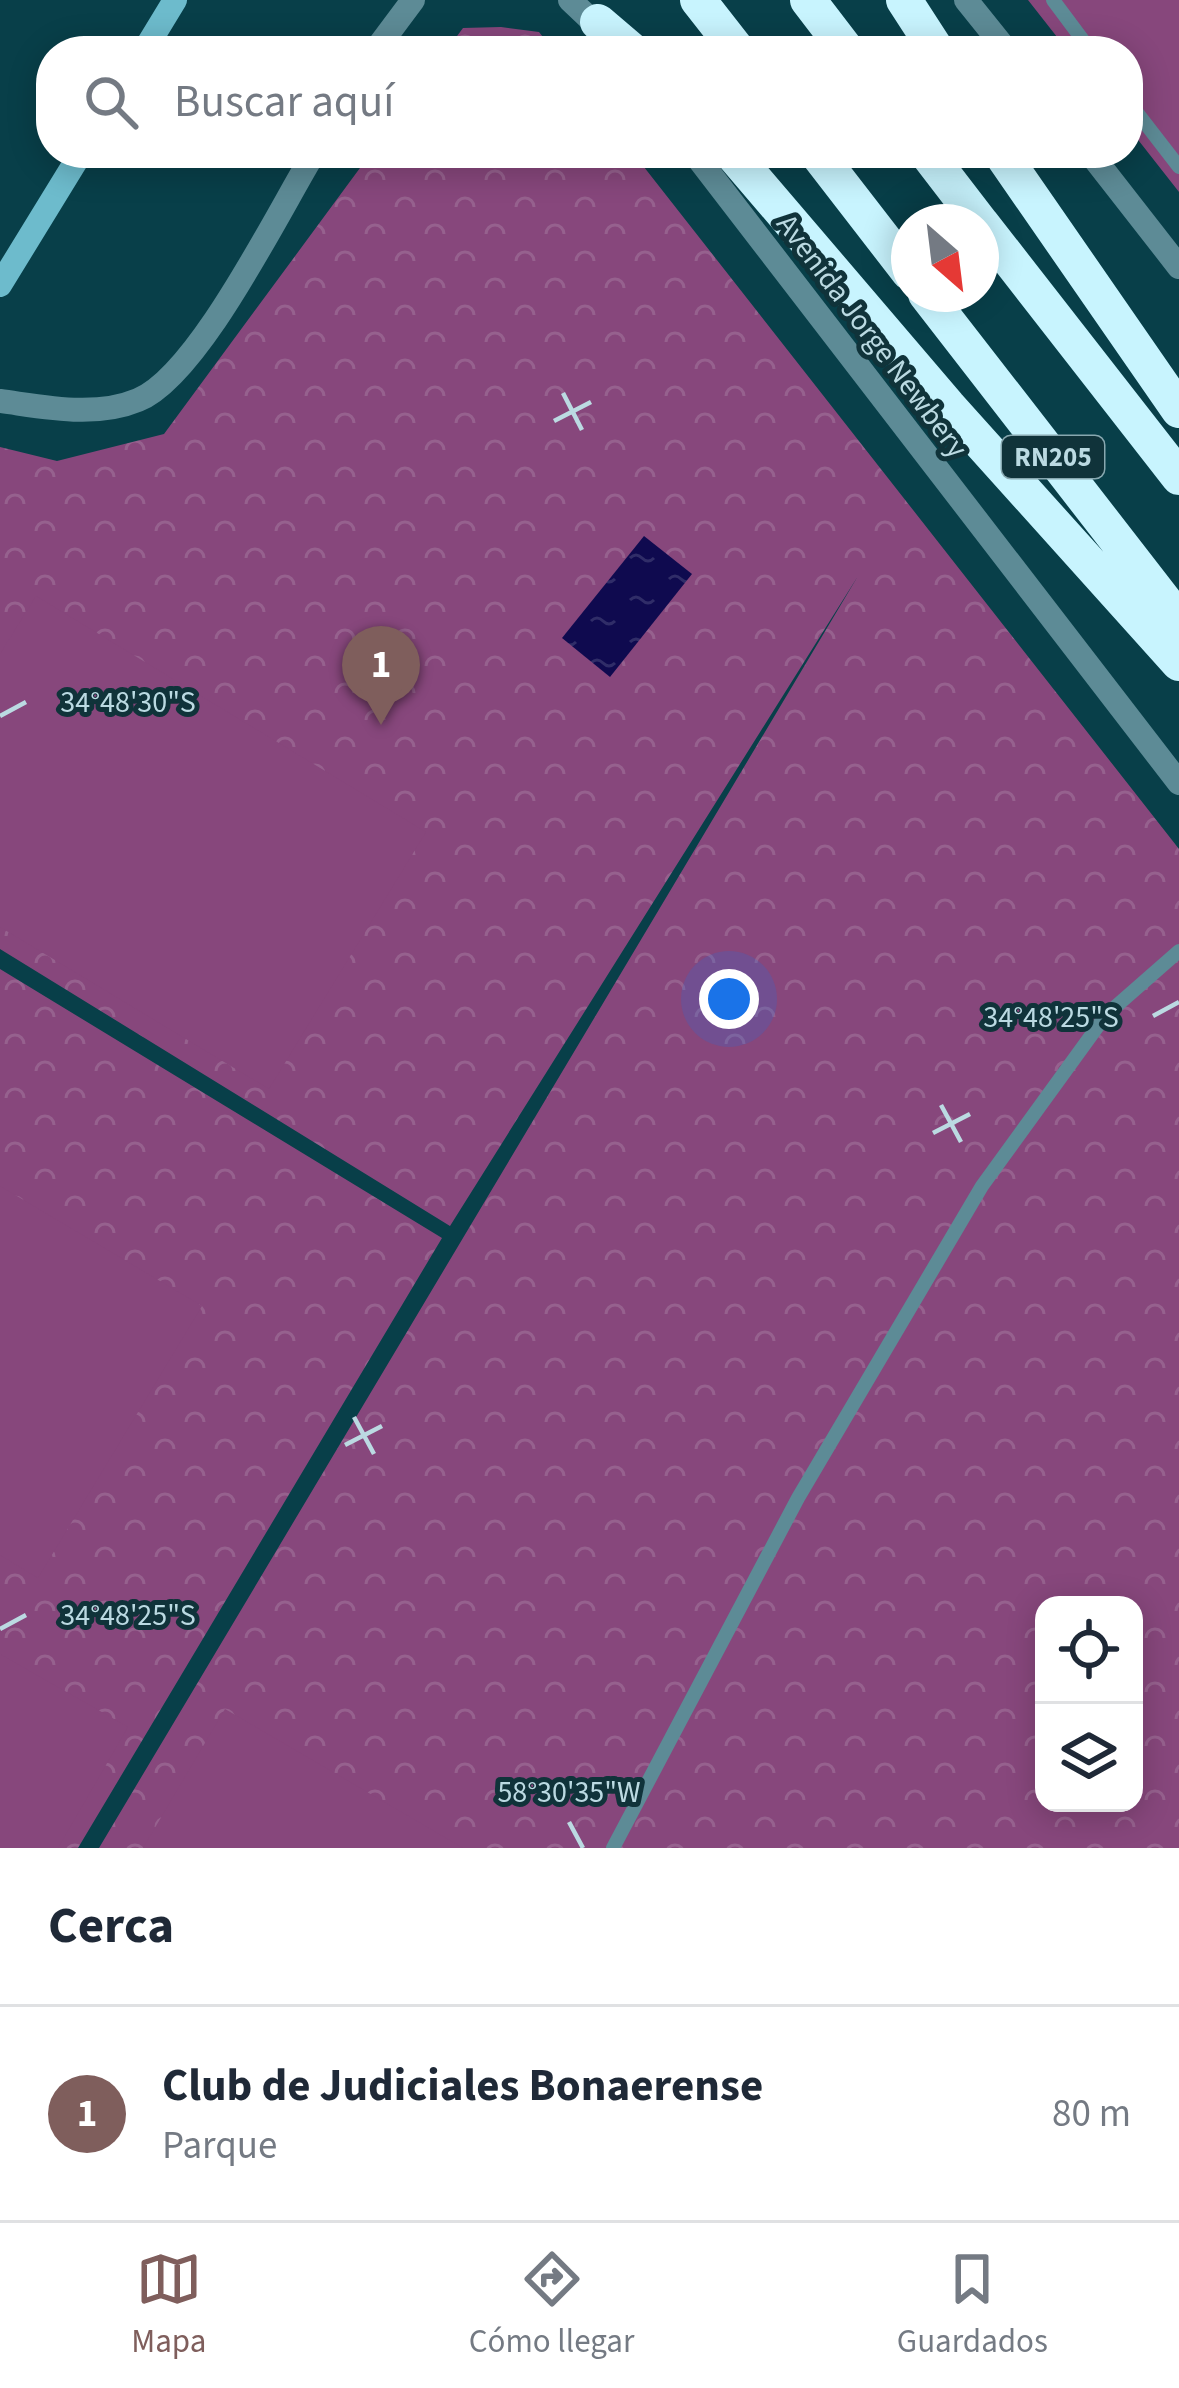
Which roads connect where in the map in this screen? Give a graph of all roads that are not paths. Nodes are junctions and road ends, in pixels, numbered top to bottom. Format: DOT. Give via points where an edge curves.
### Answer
graph roads {
  1 [pos="175,0"];
  2 [pos="413,0"];
  3 [pos="698,0"];
  4 [pos="808,0"];
  5 [pos="904,0"];
  6 [pos="966,0"];
  7 [pos="1053,0"];
  8 [pos="153,36"];
  9 [pos="386,36"];
  10 [pos="726,36"];
  11 [pos="836,36"];
  12 [pos="927,36"];
  13 [pos="995,36"];
  14 [pos="1079,36"];
  15 [pos="1143,120"];
  16 [pos="1179,167"];
  17 [pos="72,168"];
  18 [pos="305,168"];
  19 [pos="706,168"];
  20 [pos="745,168"];
  21 [pos="829,168"];
  22 [pos="939,168"];
  23 [pos="1011,168"];
  24 [pos="1102,168"];
  25 [pos="967,204"];
  26 [pos="999,245"];
  27 [pos="891,249"];
  28 [pos="1179,267"];
  29 [pos="0,285"];
  30 [pos="940,312"];
  31 [pos="0,401"];
  32 [pos="1179,410"];
  33 [pos="1179,477"];
  34 [pos="1179,620"];
  35 [pos="1179,663"];
  36 [pos="1179,784"];
  37 [pos="1179,952"];
  38 [pos="613,1848"];
  1 -- 8 [label="main road"];
  2 -- 9 [label="street"];
  3 -- 10 [label="highway"];
  4 -- 11 [label="highway"];
  5 -- 12 [label="highway"];
  6 -- 13 [label="street"];
  7 -- 14 [label="lane"];
  15 -- 16 [label="lane"];
  17 -- 29 [label="main road"];
  18 -- 31 [label="street" via="177,374 140,400 104,409"];
  19 -- 36 [label="street, Avenida Jorge Newbery"];
  20 -- 35 [label="highway"];
  21 -- 27 [label="highway"];
  22 -- 25 [label="highway, RN205"];
  23 -- 32 [label="highway"];
  24 -- 28 [label="street"];
  26 -- 33 [label="highway, RN205"];
  30 -- 34 [label="highway, RN205"];
  37 -- 38 [label="lane" via="1106,1015 982,1186 798,1498"];
}
